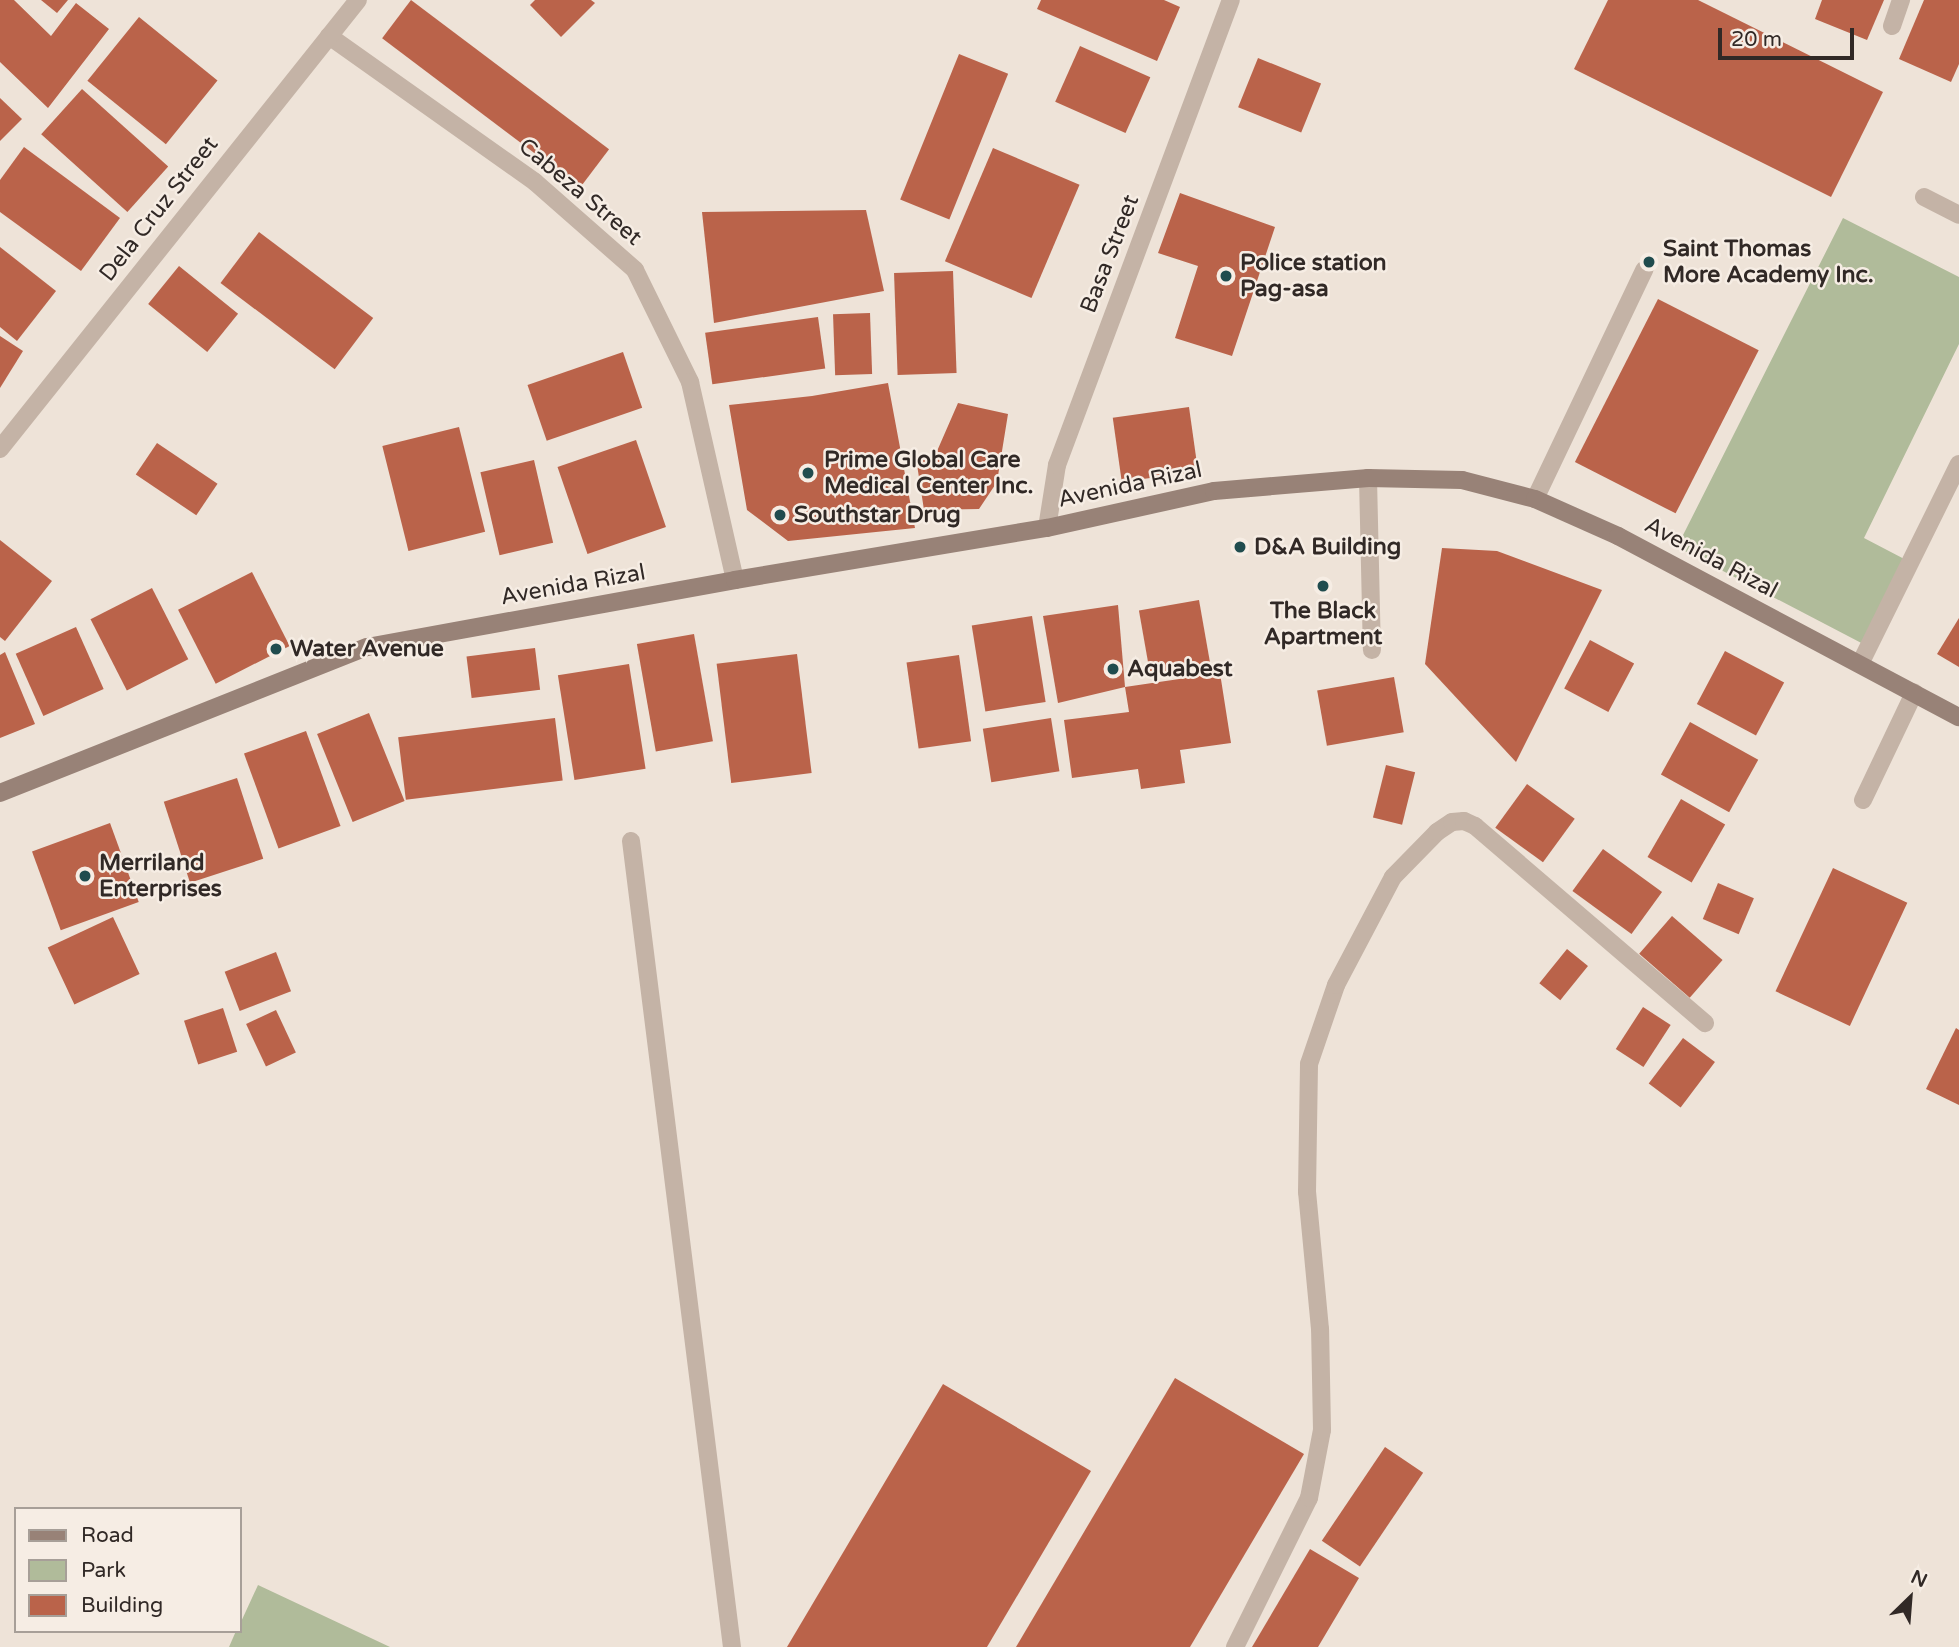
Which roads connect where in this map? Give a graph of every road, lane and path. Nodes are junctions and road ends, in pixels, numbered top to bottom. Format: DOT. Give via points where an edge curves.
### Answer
graph roads {
  1 [pos="358,0"];
  2 [pos="1231,0"];
  3 [pos="1901,0"];
  4 [pos="1892,26"];
  5 [pos="328,36"];
  6 [pos="1924,197"];
  7 [pos="1959,215"];
  8 [pos="1644,270"];
  9 [pos="0,449"];
  10 [pos="1959,464"];
  11 [pos="1368,478"];
  12 [pos="1535,499"];
  13 [pos="1047,528"];
  14 [pos="735,580"];
  15 [pos="1373,650"];
  16 [pos="1860,664"];
  17 [pos="1914,693"];
  18 [pos="1959,717"];
  19 [pos="0,793"];
  20 [pos="1863,800"];
  21 [pos="631,841"];
  22 [pos="1705,1023"];
  23 [pos="732,1647"];
  24 [pos="1235,1647"];
  1 -- 5 [label="street, Dela Cruz Street"];
  2 -- 13 [label="street, Basa Street" via="1057,465"];
  3 -- 4 [label="street"];
  5 -- 9 [label="street, Dela Cruz Street"];
  5 -- 14 [label="street, Cabeza Street" via="535,182 635,270 690,382"];
  6 -- 7 [label="street"];
  8 -- 12 [label="street"];
  10 -- 16 [label="street"];
  11 -- 12 [label="main road, Avenida Rizal" via="1462,480"];
  11 -- 13 [label="main road, Avenida Rizal" via="1213,491"];
  11 -- 15 [label="street"];
  12 -- 16 [label="main road, Avenida Rizal" via="1618,536"];
  13 -- 14 [label="main road, Avenida Rizal"];
  14 -- 19 [label="main road, Avenida Rizal" via="368,647"];
  16 -- 17 [label="main road, Avenida Rizal"];
  17 -- 18 [label="main road, Avenida Rizal"];
  17 -- 20 [label="street"];
  21 -- 23 [label="street"];
  22 -- 24 [label="street" via="1464,821 1452,822 1437,832 1393,877 1335,985 1309,1064 1307,1192 1320,1329 1322,1430 1309,1498"];
}
